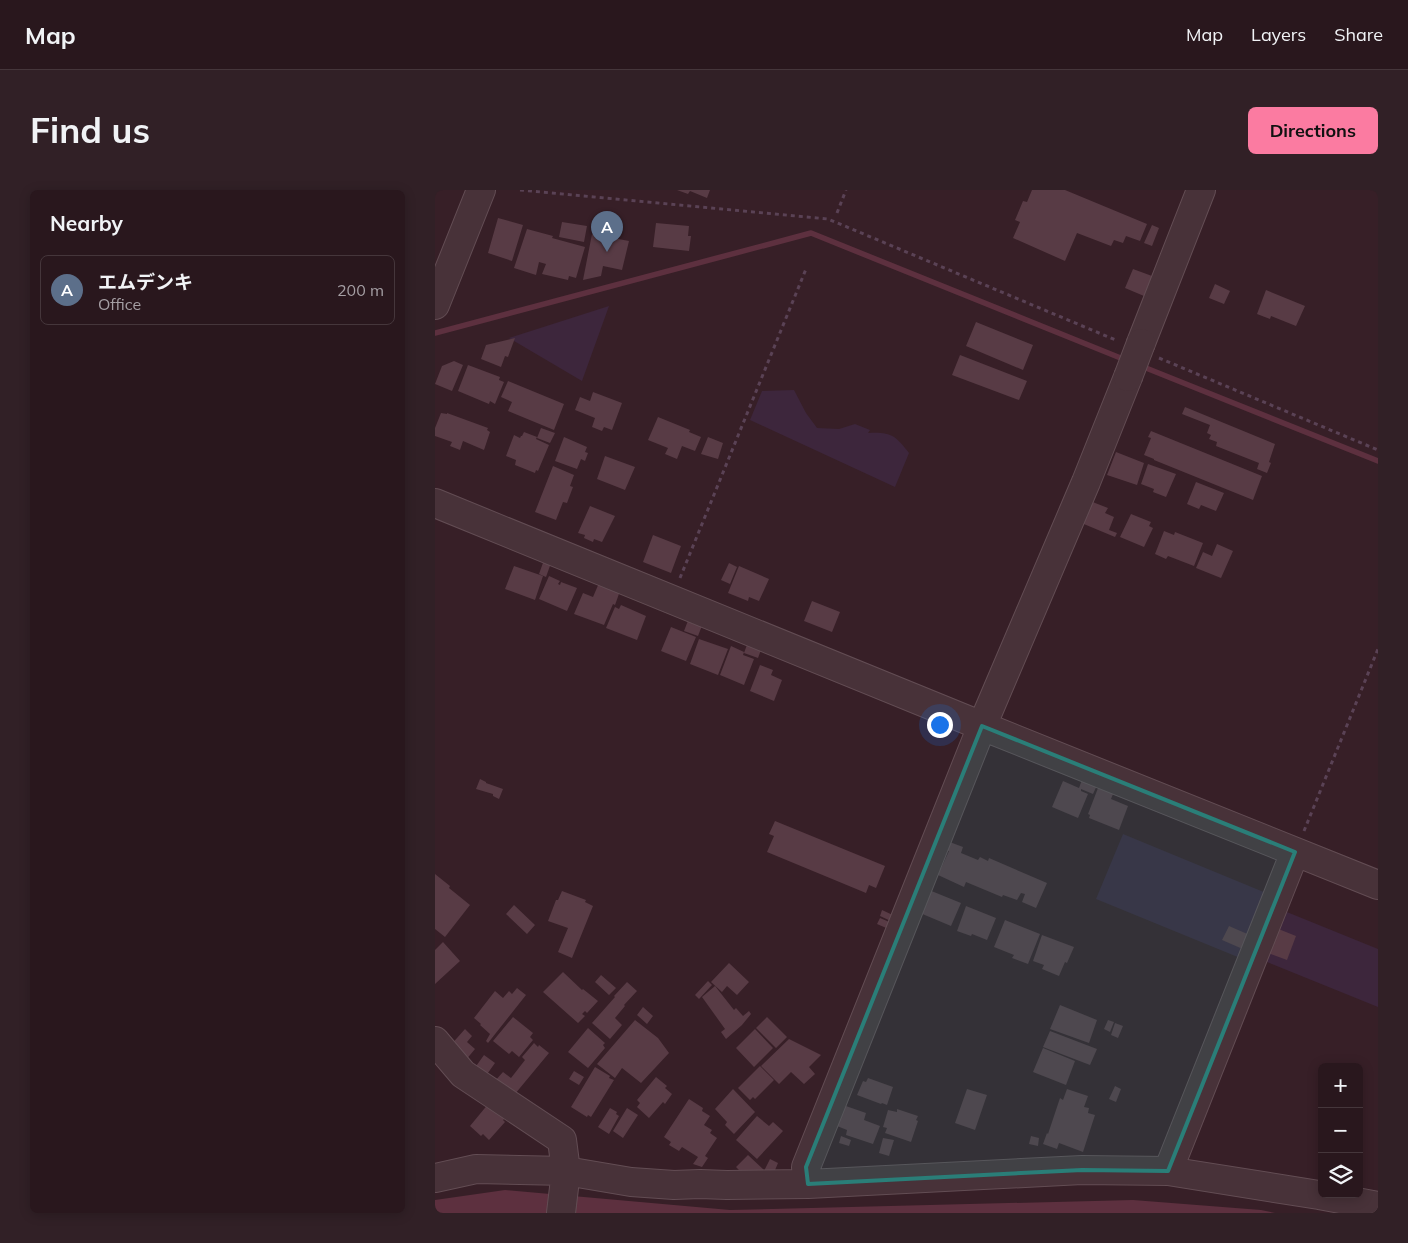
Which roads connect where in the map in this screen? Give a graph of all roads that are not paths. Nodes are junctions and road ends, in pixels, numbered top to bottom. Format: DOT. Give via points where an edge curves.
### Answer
graph roads {
  1 [pos="481,190"];
  2 [pos="1201,190"];
  3 [pos="435,305"];
  4 [pos="435,503"];
  5 [pos="982,726"];
  6 [pos="1295,852"];
  7 [pos="1378,885"];
  8 [pos="435,1042"];
  9 [pos="1168,1171"];
  10 [pos="565,1174"];
  11 [pos="435,1178"];
  12 [pos="809,1184"];
  13 [pos="1378,1206"];
  14 [pos="561,1213"];
  1 -- 3 [label="street"];
  2 -- 5 [label="street, bridge" via="1083,492"];
  4 -- 5 [label="street"];
  5 -- 6 [label="street"];
  5 -- 12 [label="street" via="806,1167"];
  6 -- 7 [label="street"];
  6 -- 9 [label="street"];
  8 -- 10 [label="street" via="463,1074 562,1140"];
  9 -- 12 [label="street" via="1083,1170"];
  9 -- 13 [label="street"];
  10 -- 11 [label="street" via="476,1169"];
  10 -- 12 [label="street" via="674,1186"];
  10 -- 14 [label="street"];
}
